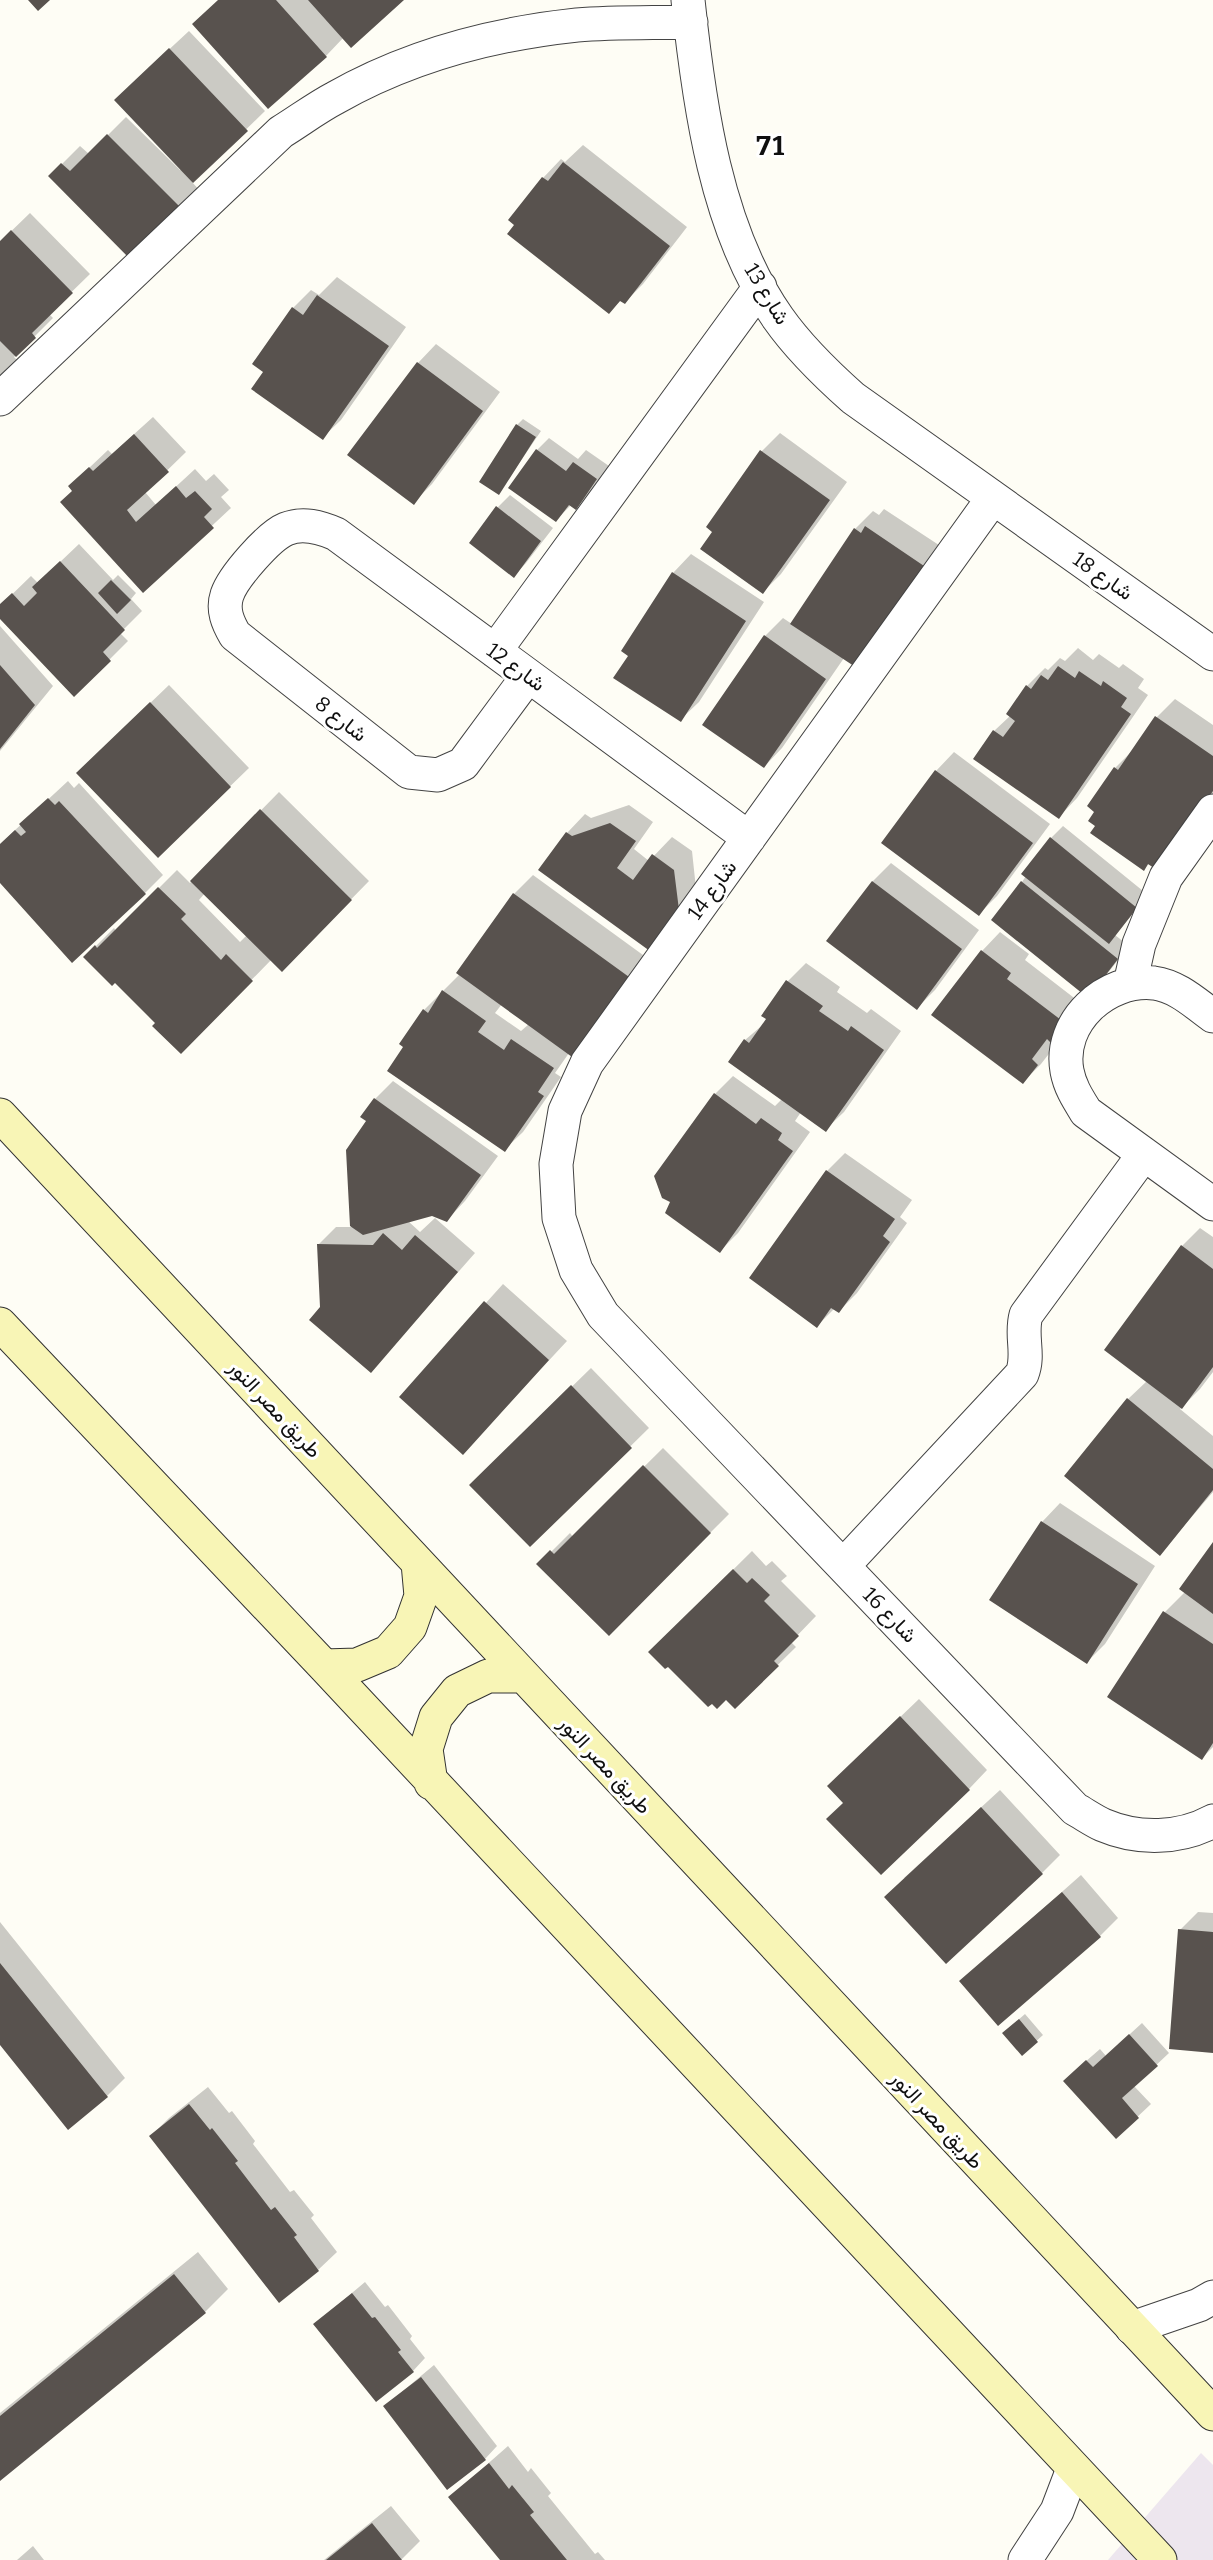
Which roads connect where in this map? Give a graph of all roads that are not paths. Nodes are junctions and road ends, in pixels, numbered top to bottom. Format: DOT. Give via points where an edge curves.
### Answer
graph roads {
  1 [pos="689,6"];
  2 [pos="760,287"];
  3 [pos="0,399"];
  4 [pos="993,498"];
  5 [pos="273,536"];
  6 [pos="495,651"];
  7 [pos="1213,654"];
  8 [pos="528,676"];
  9 [pos="1213,811"];
  10 [pos="749,838"];
  11 [pos="1131,984"];
  12 [pos="1213,1016"];
  13 [pos="0,1115"];
  14 [pos="1144,1154"];
  15 [pos="1213,1202"];
  16 [pos="603,1315"];
  17 [pos="0,1324"];
  18 [pos="418,1563"];
  19 [pos="843,1566"];
  20 [pos="324,1666"];
  21 [pos="521,1676"];
  22 [pos="431,1783"];
  23 [pos="1213,1821"];
  24 [pos="1213,2297"];
  25 [pos="1132,2328"];
  26 [pos="1213,2414"];
  27 [pos="1073,2469"];
  28 [pos="1025,2560"];
  29 [pos="1160,2560"];
  1 -- 2 [label="street, شارع 13" via="705,117 727,210 741,251"];
  1 -- 3 [label="street" via="515,33 443,51 335,98 281,132"];
  2 -- 4 [label="street, شارع 13" via="778,318 825,374"];
  2 -- 6 [label="street"];
  4 -- 7 [label="street, شارع 18"];
  4 -- 10 [label="street, شارع 14"];
  5 -- 6 [label="street, شارع 12" via="304,525 336,534"];
  5 -- 8 [label="street, شارع 8" via="233,584 225,610 228,623 235,635 409,772 438,776 463,764"];
  6 -- 8 [label="street, شارع 12"];
  8 -- 10 [label="street, شارع 12"];
  9 -- 11 [label="street" via="1166,877 1139,944"];
  10 -- 16 [label="street, شارع 14" via="587,1063 565,1111 556,1164 559,1218 576,1270"];
  11 -- 12 [label="street" via="1154,983 1177,990"];
  11 -- 14 [label="street" via="1108,991 1089,1005 1067,1047 1066,1070 1073,1093 1086,1112"];
  13 -- 18 [label="street, طريق مصر النور"];
  14 -- 15 [label="street"];
  14 -- 19 [label="street" via="1026,1315 1026,1361 1022,1374"];
  16 -- 19 [label="street, شارع 16"];
  17 -- 20 [label="street"];
  18 -- 20 [label="street" via="421,1596 410,1627 388,1652 357,1665"];
  18 -- 21 [label="street, طريق مصر النور"];
  19 -- 23 [label="street, شارع 16" via="1075,1809 1104,1826 1136,1834 1169,1835"];
  20 -- 22 [label="street"];
  21 -- 22 [label="street" via="488,1676 457,1691 436,1717 426,1749"];
  21 -- 25 [label="street, طريق مصر النور"];
  22 -- 27 [label="street"];
  24 -- 25 [label="street"];
  25 -- 26 [label="street, طريق مصر النور"];
  27 -- 28 [label="street" via="1057,2511"];
  27 -- 29 [label="street"];
}
